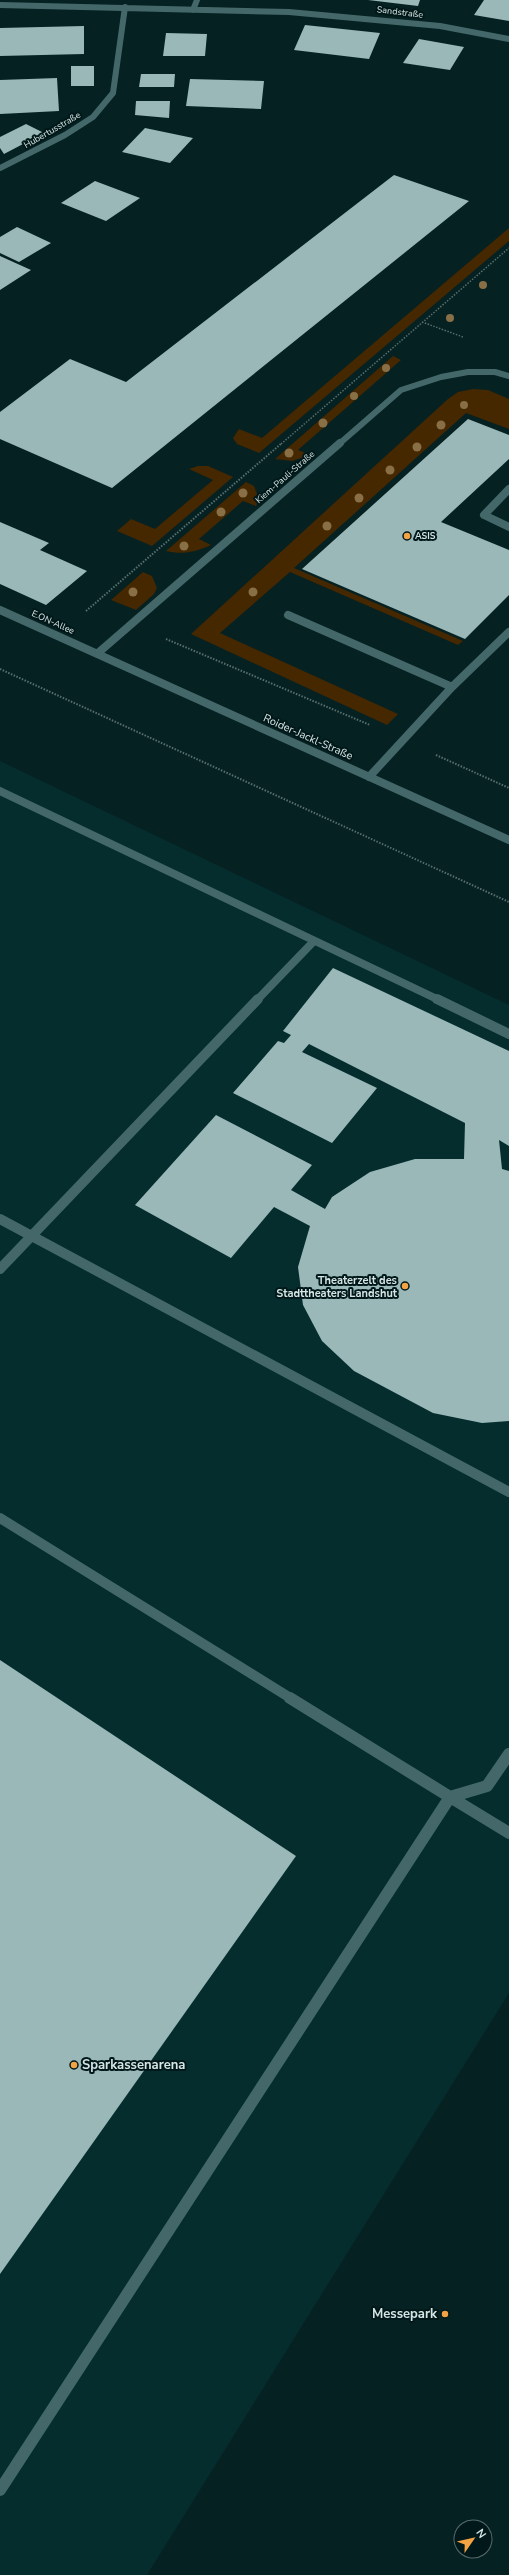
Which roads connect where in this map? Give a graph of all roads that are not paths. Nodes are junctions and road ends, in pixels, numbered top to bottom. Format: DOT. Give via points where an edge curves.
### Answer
graph roads {
  1 [pos="197,0"];
  2 [pos="0,5"];
  3 [pos="125,7"];
  4 [pos="193,10"];
  5 [pos="509,39"];
  6 [pos="0,168"];
  7 [pos="509,376"];
  8 [pos="509,489"];
  9 [pos="509,527"];
  10 [pos="0,610"];
  11 [pos="288,615"];
  12 [pos="509,632"];
  13 [pos="98,653"];
  14 [pos="452,687"];
  15 [pos="369,777"];
  16 [pos="0,791"];
  17 [pos="509,840"];
  18 [pos="314,940"];
  19 [pos="509,1034"];
  20 [pos="0,1219"];
  21 [pos="30,1236"];
  22 [pos="0,1269"];
  23 [pos="509,1492"];
  24 [pos="0,1518"];
  25 [pos="509,1754"];
  26 [pos="450,1797"];
  27 [pos="509,1833"];
  28 [pos="0,2490"];
  1 -- 4 [label="street"];
  2 -- 3 [label="street, Sandstraße"];
  3 -- 4 [label="street, Sandstraße"];
  3 -- 6 [label="street, Hubertusstraße" via="126,15 112,93 87,120 65,135"];
  4 -- 5 [label="street, Sandstraße" via="362,17 440,26"];
  7 -- 13 [label="street, Kiem-Pauli-Straße" via="496,371 448,373 401,390"];
  8 -- 9 [label="street" via="484,515"];
  10 -- 13 [label="street, E.ON-Allee"];
  11 -- 14 [label="street"];
  12 -- 14 [label="street"];
  13 -- 15 [label="street, Roider-Jackl-Straße"];
  14 -- 15 [label="street"];
  15 -- 17 [label="street, Roider-Jackl-Straße"];
  16 -- 18 [label="street"];
  18 -- 19 [label="street"];
  18 -- 21 [label="street"];
  20 -- 21 [label="street"];
  21 -- 22 [label="street"];
  21 -- 23 [label="street"];
  24 -- 26 [label="street"];
  25 -- 26 [label="street" via="487,1786"];
  26 -- 27 [label="street"];
  26 -- 28 [label="street"];
}
